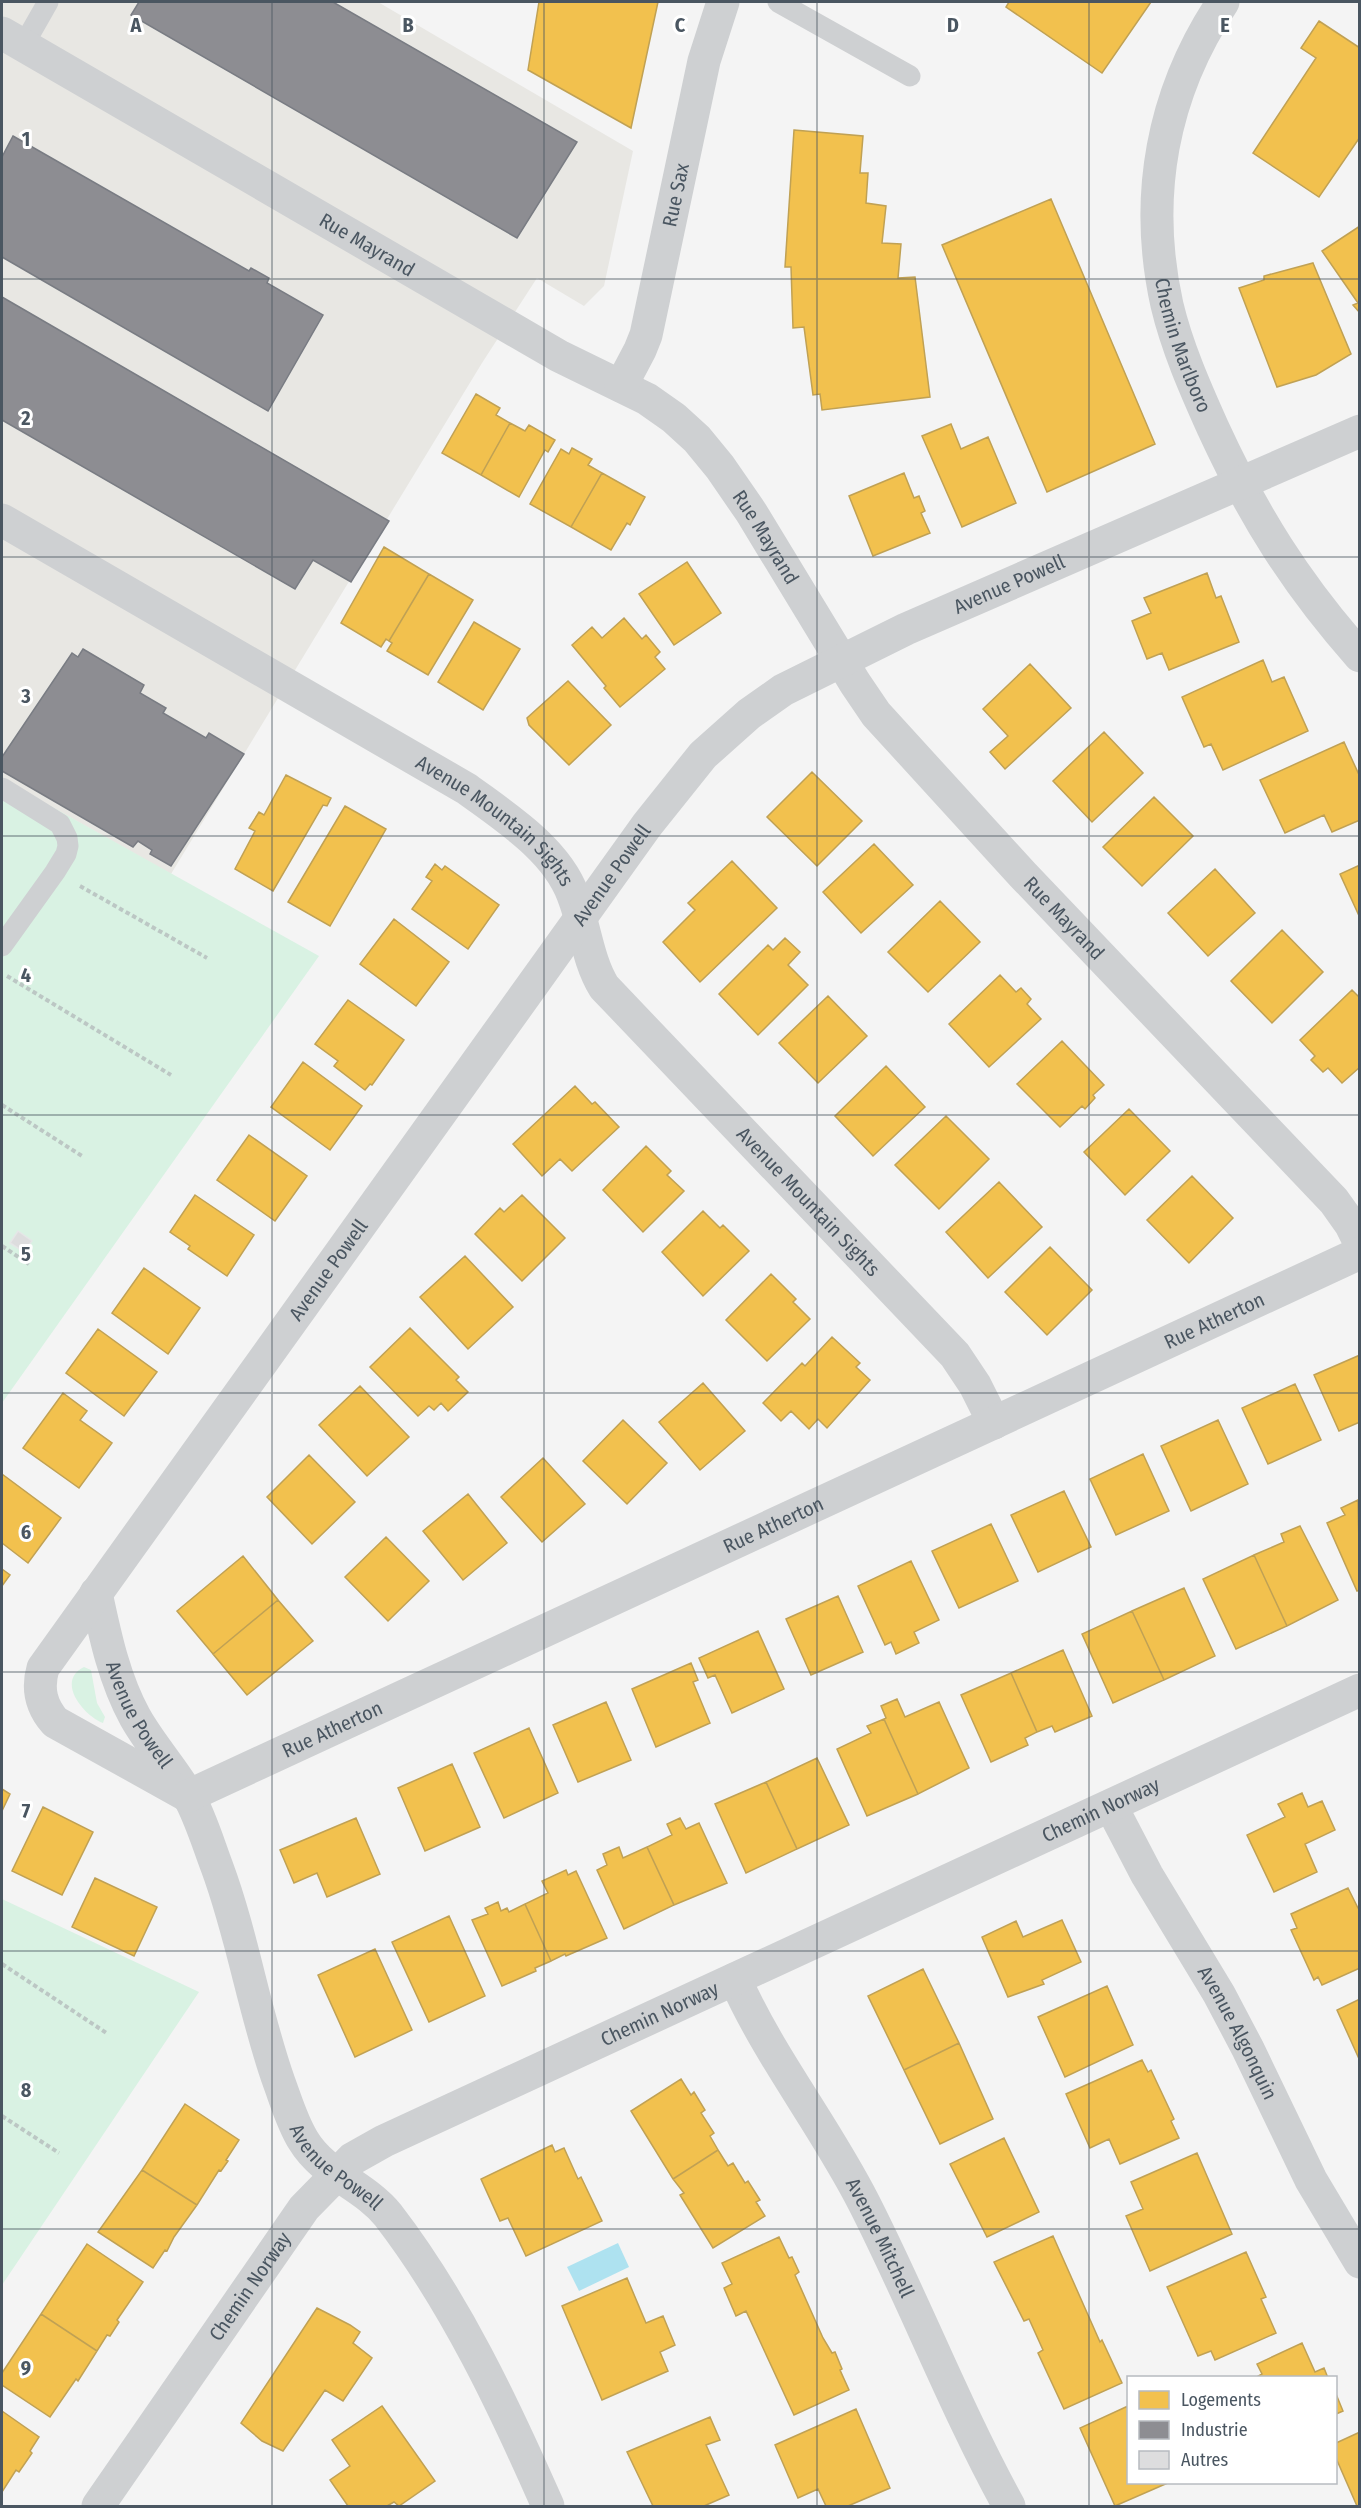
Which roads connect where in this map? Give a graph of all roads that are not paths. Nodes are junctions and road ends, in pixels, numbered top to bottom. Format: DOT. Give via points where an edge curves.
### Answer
graph roads {
  1 [pos="48,2"];
  2 [pos="723,2"];
  3 [pos="778,2"];
  4 [pos="1223,2"];
  5 [pos="12,40"];
  6 [pos="910,76"];
  7 [pos="621,386"];
  8 [pos="1359,431"];
  9 [pos="1240,485"];
  10 [pos="2,520"];
  11 [pos="1359,656"];
  12 [pos="842,660"];
  13 [pos="2,789"];
  14 [pos="580,919"];
  15 [pos="2,946"];
  16 [pos="1359,1243"];
  17 [pos="1359,1253"];
  18 [pos="994,1423"];
  19 [pos="96,1593"];
  20 [pos="1359,1690"];
  21 [pos="188,1796"];
  22 [pos="1111,1806"];
  23 [pos="735,1979"];
  24 [pos="335,2174"];
  25 [pos="1359,2262"];
  26 [pos="98,2506"];
  27 [pos="548,2506"];
  28 [pos="1009,2506"];
  1 -- 5 [label="lane"];
  2 -- 7 [label="street, Rue Sax" via="704,61 646,335"];
  3 -- 6 [label="lane"];
  4 -- 9 [label="street, Chemin Marlboro" via="1189,62 1172,105 1161,147 1157,234 1163,285 1175,332"];
  5 -- 7 [label="street, Rue Mayrand" via="559,356"];
  7 -- 12 [label="street, Rue Mayrand" via="674,418 709,453 775,549"];
  8 -- 9 [label="street, Avenue Powell"];
  9 -- 11 [label="street, Chemin Marlboro" via="1302,587"];
  9 -- 12 [label="street, Avenue Powell"];
  10 -- 14 [label="street, Avenue Mountain Sights" via="466,789 559,867"];
  12 -- 14 [label="street, Avenue Powell" via="783,690 711,747 668,797"];
  12 -- 16 [label="street, Rue Mayrand" via="868,703 895,736 1334,1202"];
  13 -- 15 [label="lane" via="60,824 68,846 55,872"];
  14 -- 18 [label="street, Avenue Mountain Sights" via="604,987 955,1355"];
  14 -- 19 [label="street, Avenue Powell"];
  17 -- 18 [label="street, Rue Atherton"];
  18 -- 21 [label="street, Rue Atherton"];
  19 -- 21 [label="street, Avenue Powell" via="106,1642 135,1717"];
  19 -- 21 [label="street, Avenue Powell" via="43,1668 39,1687 43,1706 63,1728"];
  20 -- 22 [label="street, Chemin Norway"];
  21 -- 24 [label="street, Avenue Powell" via="229,1901 285,2099 303,2140"];
  22 -- 23 [label="street, Chemin Norway"];
  22 -- 25 [label="street, Avenue Algonquin" via="1147,1875 1219,1994 1311,2180"];
  23 -- 24 [label="street, Chemin Norway" via="384,2141 357,2155"];
  23 -- 28 [label="street, Avenue Mitchell" via="864,2203 974,2442"];
  24 -- 26 [label="street, Chemin Norway" via="304,2208"];
  24 -- 27 [label="street, Avenue Powell" via="386,2212 421,2264 487,2378"];
}
